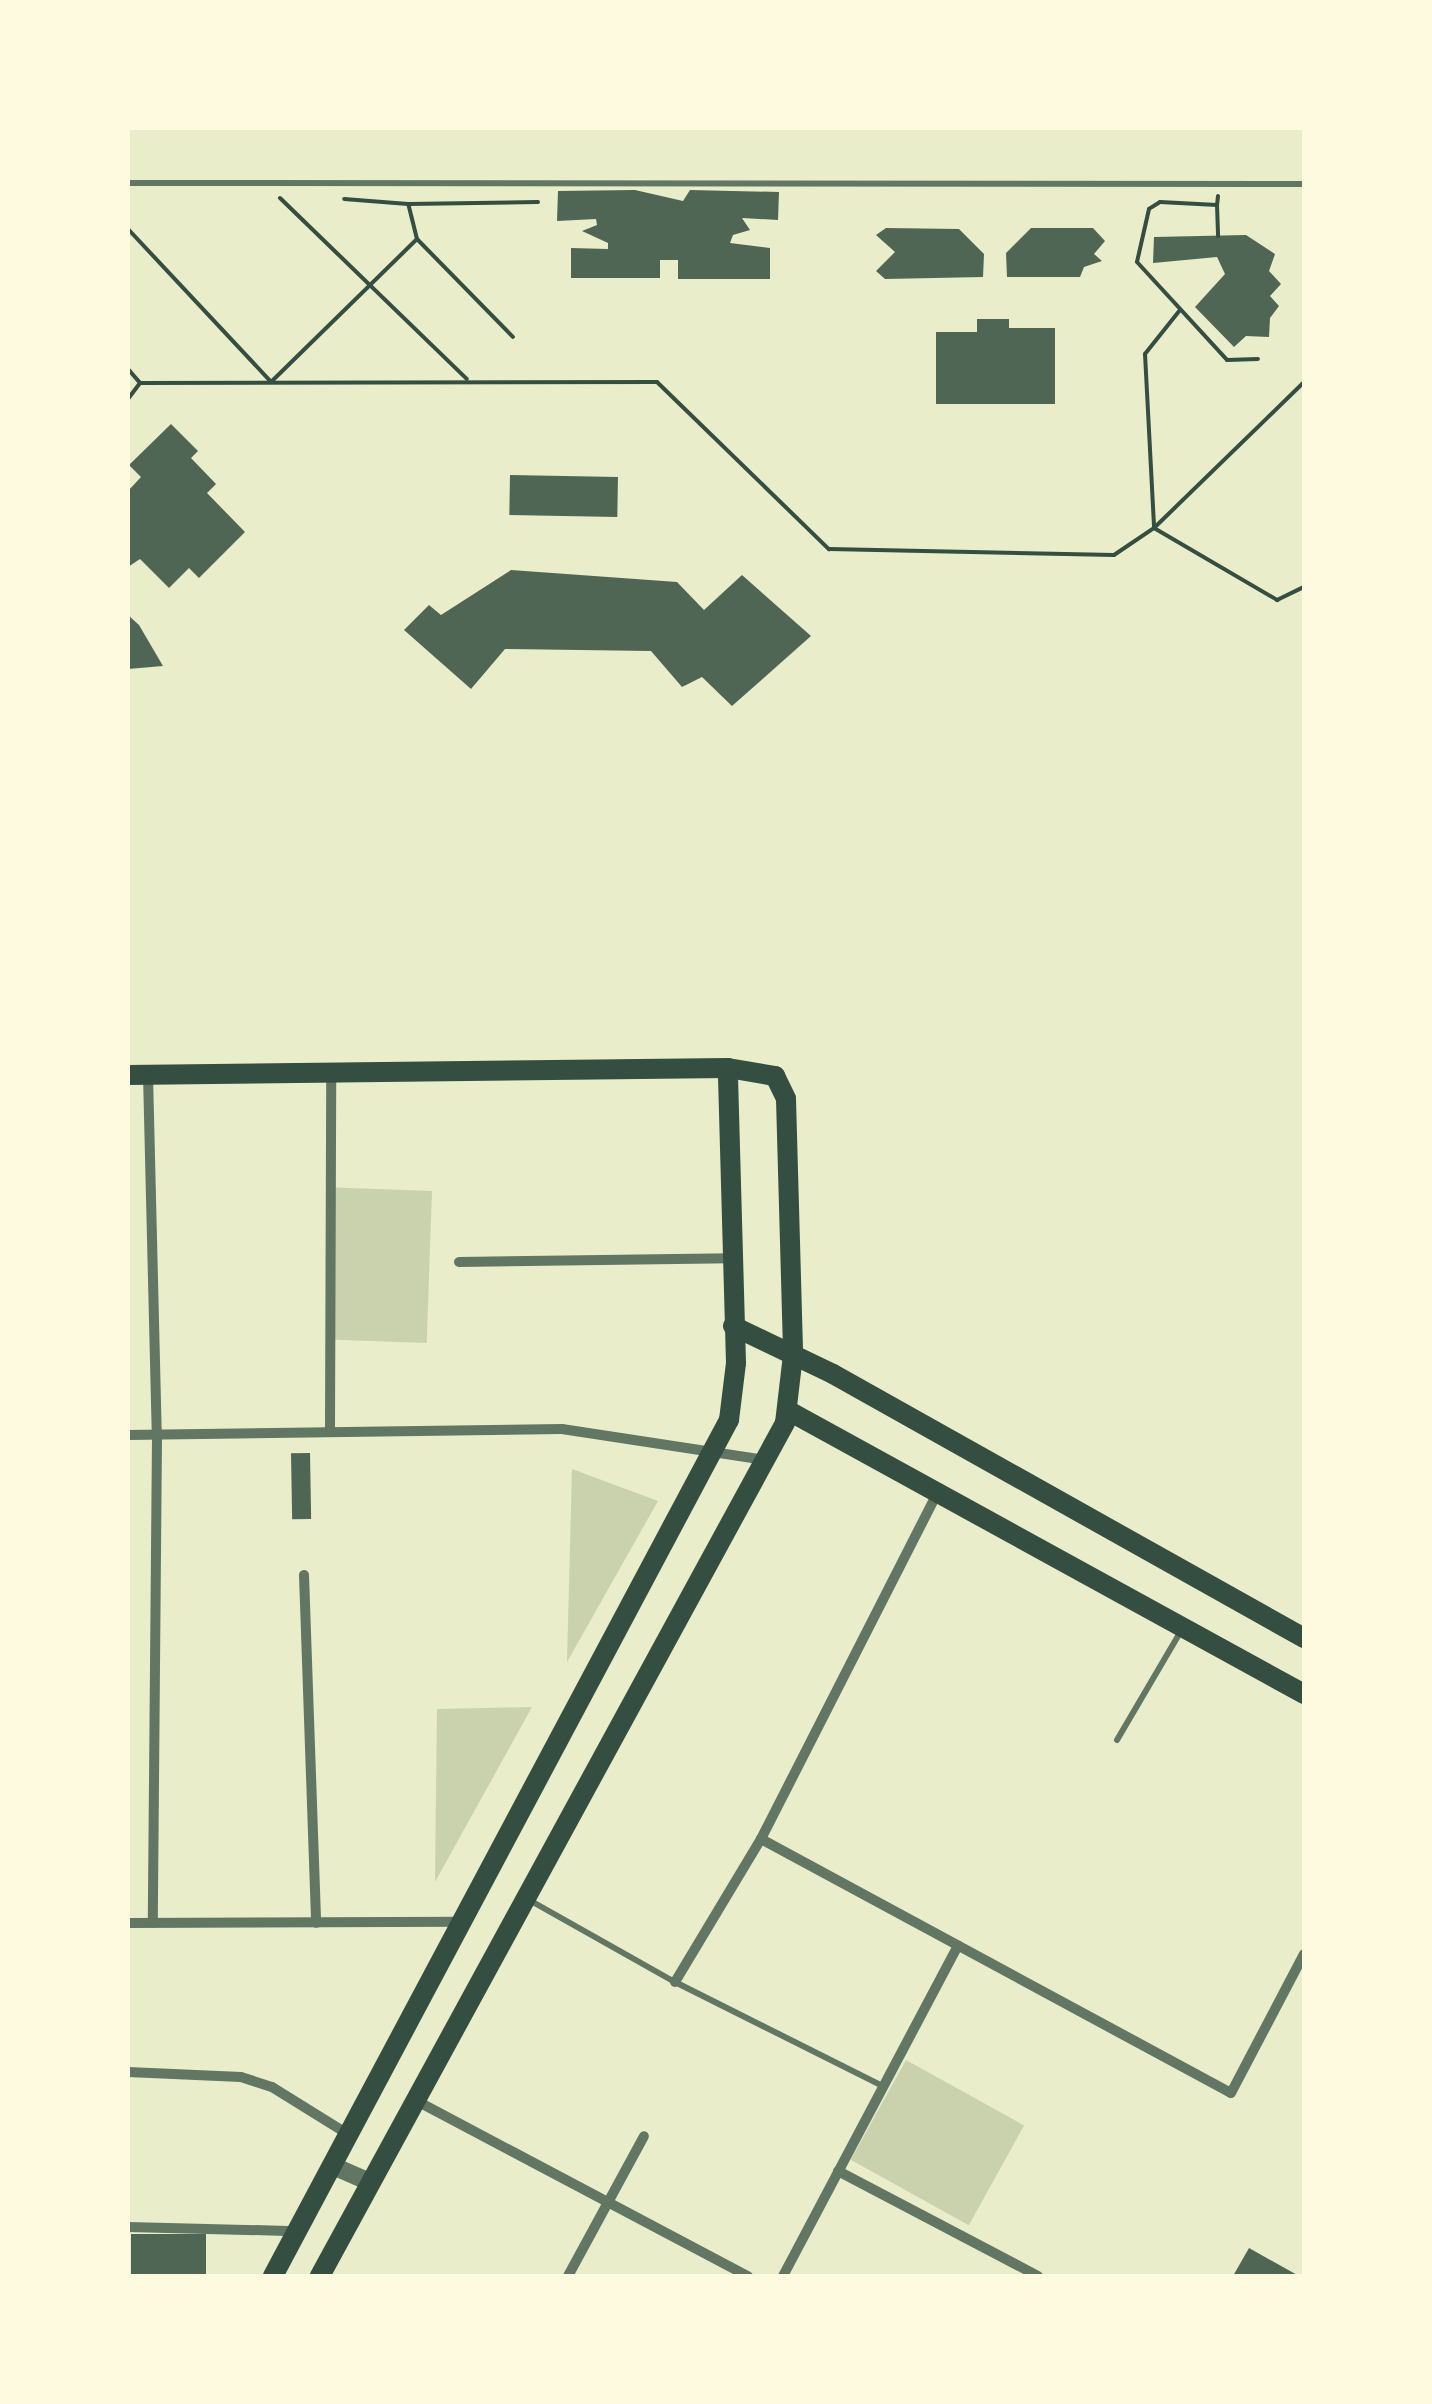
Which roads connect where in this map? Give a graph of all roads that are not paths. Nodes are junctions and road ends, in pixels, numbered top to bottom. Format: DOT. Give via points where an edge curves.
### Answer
graph roads {
  1 [pos="128,183"];
  2 [pos="1304,184"];
  3 [pos="728,1068"];
  4 [pos="331,1072"];
  5 [pos="138,1075"];
  6 [pos="732,1258"];
  7 [pos="459,1262"];
  8 [pos="733,1326"];
  9 [pos="794,1355"];
  10 [pos="788,1410"];
  11 [pos="330,1428"];
  12 [pos="128,1435"];
  13 [pos="157,1436"];
  14 [pos="714,1448"];
  15 [pos="764,1460"];
  16 [pos="938,1492"];
  17 [pos="304,1575"];
  18 [pos="1182,1627"];
  19 [pos="1304,1638"];
  20 [pos="1304,1694"];
  21 [pos="1117,1740"];
  22 [pos="761,1839"];
  23 [pos="526,1898"];
  24 [pos="463,1922"];
  25 [pos="316,1923"];
  26 [pos="128,1924"];
  27 [pos="153,1924"];
  28 [pos="958,1946"];
  29 [pos="1304,1954"];
  30 [pos="675,1982"];
  31 [pos="128,2072"];
  32 [pos="884,2086"];
  33 [pos="414,2100"];
  34 [pos="349,2134"];
  35 [pos="644,2136"];
  36 [pos="333,2166"];
  37 [pos="838,2171"];
  38 [pos="370,2182"];
  39 [pos="610,2201"];
  40 [pos="128,2227"];
  41 [pos="298,2231"];
  42 [pos="275,2276"];
  43 [pos="320,2276"];
  44 [pos="568,2276"];
  45 [pos="748,2276"];
  46 [pos="783,2276"];
  47 [pos="1038,2276"];
  1 -- 2 [label="lane"];
  3 -- 4 [label="main road"];
  3 -- 6 [label="main road"];
  3 -- 9 [label="main road" via="774,1076 786,1099"];
  4 -- 5 [label="main road"];
  4 -- 11 [label="street"];
  5 -- 13 [label="street"];
  6 -- 7 [label="street"];
  6 -- 8 [label="main road"];
  8 -- 9 [label="main road"];
  8 -- 14 [label="main road" via="729,1420"];
  9 -- 10 [label="main road"];
  9 -- 19 [label="main road"];
  10 -- 15 [label="main road"];
  10 -- 16 [label="main road"];
  11 -- 13 [label="street"];
  11 -- 14 [label="street" via="562,1429"];
  12 -- 13 [label="street"];
  13 -- 27 [label="street"];
  14 -- 15 [label="street"];
  14 -- 24 [label="main road"];
  15 -- 23 [label="main road"];
  16 -- 18 [label="main road"];
  16 -- 22 [label="street"];
  17 -- 25 [label="street"];
  18 -- 20 [label="main road"];
  18 -- 21 [label="lane"];
  22 -- 28 [label="street"];
  22 -- 30 [label="street"];
  23 -- 30 [label="lane"];
  23 -- 33 [label="main road"];
  24 -- 25 [label="street"];
  24 -- 34 [label="main road"];
  25 -- 27 [label="street"];
  26 -- 27 [label="street"];
  28 -- 29 [label="street" via="1231,2093"];
  28 -- 32 [label="street"];
  30 -- 32 [label="lane"];
  31 -- 34 [label="street" via="242,2078 272,2088"];
  32 -- 37 [label="street"];
  33 -- 38 [label="main road"];
  33 -- 39 [label="street"];
  34 -- 36 [label="main road"];
  35 -- 39 [label="street"];
  36 -- 38 [label="street"];
  36 -- 41 [label="main road"];
  37 -- 46 [label="street"];
  37 -- 47 [label="street"];
  38 -- 43 [label="main road"];
  39 -- 44 [label="street"];
  39 -- 45 [label="street"];
  40 -- 41 [label="street"];
  41 -- 42 [label="main road"];
}
